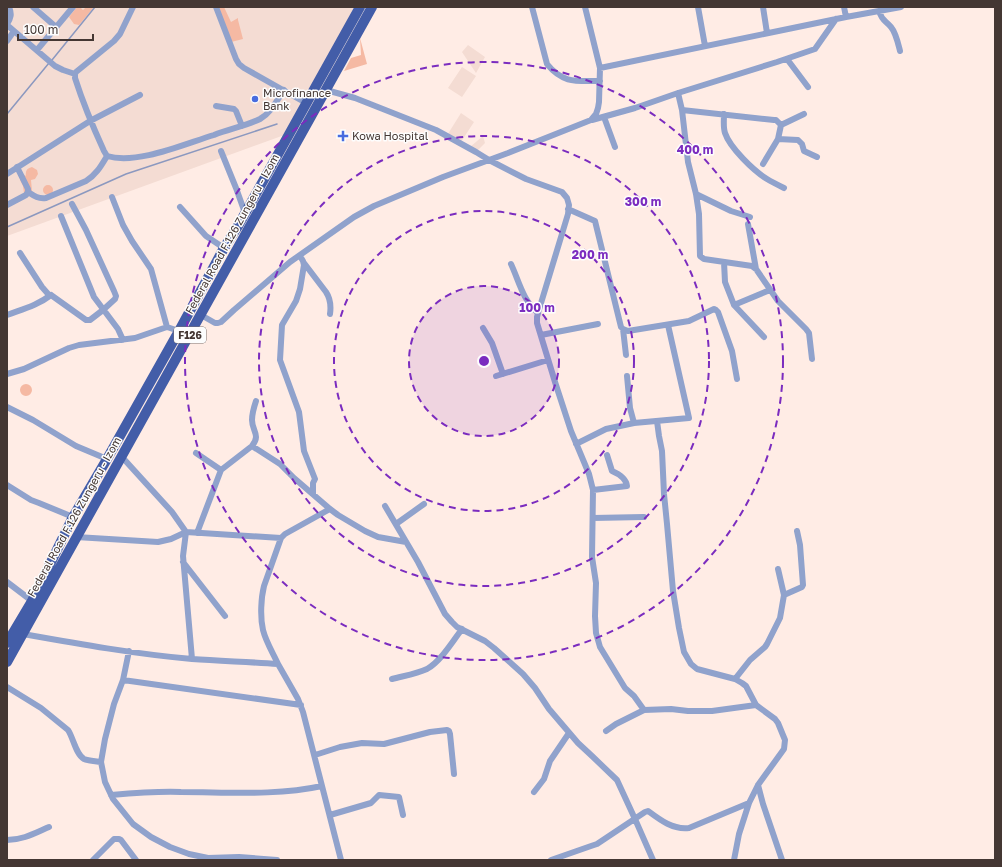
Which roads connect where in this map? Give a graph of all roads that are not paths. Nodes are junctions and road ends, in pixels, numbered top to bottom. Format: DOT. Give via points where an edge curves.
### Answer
graph roads {
  1 [pos="9,7"];
  2 [pos="33,7"];
  3 [pos="72,7"];
  4 [pos="133,7"];
  5 [pos="216,7"];
  6 [pos="360,7"];
  7 [pos="372,7"];
  8 [pos="532,7"];
  9 [pos="585,7"];
  10 [pos="698,7"];
  11 [pos="763,7"];
  12 [pos="844,7"];
  13 [pos="901,7"];
  14 [pos="879,11"];
  15 [pos="846,17"];
  16 [pos="836,19"];
  17 [pos="7,25"];
  18 [pos="56,27"];
  19 [pos="14,31"];
  20 [pos="767,33"];
  21 [pos="7,40"];
  22 [pos="705,46"];
  23 [pos="37,50"];
  24 [pos="900,52"];
  25 [pos="787,59"];
  26 [pos="600,68"];
  27 [pos="75,74"];
  28 [pos="600,80"];
  29 [pos="808,87"];
  30 [pos="284,90"];
  31 [pos="326,90"];
  32 [pos="678,93"];
  33 [pos="140,95"];
  34 [pos="306,103"];
  35 [pos="216,106"];
  36 [pos="682,110"];
  37 [pos="724,114"];
  38 [pos="804,114"];
  39 [pos="604,116"];
  40 [pos="591,120"];
  41 [pos="90,121"];
  42 [pos="781,125"];
  43 [pos="242,126"];
  44 [pos="778,139"];
  45 [pos="615,147"];
  46 [pos="221,151"];
  47 [pos="107,156"];
  48 [pos="818,157"];
  49 [pos="489,160"];
  50 [pos="763,164"];
  51 [pos="18,167"];
  52 [pos="7,174"];
  53 [pos="784,188"];
  54 [pos="28,192"];
  55 [pos="696,194"];
  56 [pos="112,197"];
  57 [pos="72,204"];
  58 [pos="7,205"];
  59 [pos="180,207"];
  60 [pos="568,209"];
  61 [pos="245,213"];
  62 [pos="61,216"];
  63 [pos="750,217"];
  64 [pos="748,224"];
  65 [pos="238,226"];
  66 [pos="247,232"];
  67 [pos="224,248"];
  68 [pos="20,253"];
  69 [pos="300,256"];
  70 [pos="724,262"];
  71 [pos="304,263"];
  72 [pos="511,264"];
  73 [pos="756,269"];
  74 [pos="770,290"];
  75 [pos="51,295"];
  76 [pos="734,305"];
  77 [pos="103,310"];
  78 [pos="538,313"];
  79 [pos="7,314"];
  80 [pos="330,314"];
  81 [pos="200,315"];
  82 [pos="598,324"];
  83 [pos="668,325"];
  84 [pos="167,326"];
  85 [pos="483,328"];
  86 [pos="623,329"];
  87 [pos="179,330"];
  88 [pos="541,335"];
  89 [pos="764,337"];
  90 [pos="122,340"];
  91 [pos="626,355"];
  92 [pos="812,359"];
  93 [pos="548,360"];
  94 [pos="7,374"];
  95 [pos="503,374"];
  96 [pos="496,376"];
  97 [pos="628,376"];
  98 [pos="737,378"];
  99 [pos="256,401"];
  100 [pos="7,407"];
  101 [pos="657,421"];
  102 [pos="634,423"];
  103 [pos="576,444"];
  104 [pos="252,446"];
  105 [pos="196,452"];
  106 [pos="607,455"];
  107 [pos="122,457"];
  108 [pos="107,459"];
  109 [pos="221,470"];
  110 [pos="7,485"];
  111 [pos="592,490"];
  112 [pos="313,494"];
  113 [pos="424,504"];
  114 [pos="385,506"];
  115 [pos="330,509"];
  116 [pos="644,517"];
  117 [pos="73,518"];
  118 [pos="593,518"];
  119 [pos="396,524"];
  120 [pos="797,531"];
  121 [pos="186,532"];
  122 [pos="197,533"];
  123 [pos="76,537"];
  124 [pos="281,538"];
  125 [pos="406,542"];
  126 [pos="183,562"];
  127 [pos="778,569"];
  128 [pos="7,582"];
  129 [pos="784,595"];
  130 [pos="32,601"];
  131 [pos="225,616"];
  132 [pos="462,629"];
  133 [pos="23,634"];
  134 [pos="7,642"];
  135 [pos="129,651"];
  136 [pos="192,659"];
  137 [pos="7,662"];
  138 [pos="278,664"];
  139 [pos="392,679"];
  140 [pos="735,679"];
  141 [pos="123,680"];
  142 [pos="7,688"];
  143 [pos="301,705"];
  144 [pos="756,705"];
  145 [pos="644,710"];
  146 [pos="606,731"];
  147 [pos="569,733"];
  148 [pos="315,755"];
  149 [pos="101,762"];
  150 [pos="454,774"];
  151 [pos="758,785"];
  152 [pos="322,786"];
  153 [pos="534,792"];
  154 [pos="111,795"];
  155 [pos="749,803"];
  156 [pos="330,815"];
  157 [pos="403,815"];
  158 [pos="635,819"];
  159 [pos="49,827"];
  160 [pos="7,839"];
  161 [pos="96,859"];
  162 [pos="136,860"];
  163 [pos="278,860"];
  164 [pos="341,860"];
  165 [pos="551,860"];
  166 [pos="653,860"];
  167 [pos="734,860"];
  168 [pos="782,860"];
  1 -- 17 [label="street" via="11,14"];
  2 -- 18 [label="street"];
  3 -- 18 [label="street"];
  4 -- 27 [label="street" via="120,34"];
  5 -- 30 [label="street" via="239,64"];
  6 -- 34 [label="main road, Federal Road F.126 Zungeru - Izom / F126"];
  7 -- 31 [label="main road, Federal Road F.126 Zungeru - Izom / F126"];
  8 -- 28 [label="street" via="547,64 551,69 570,80"];
  9 -- 26 [label="street"];
  10 -- 22 [label="street"];
  11 -- 20 [label="street"];
  12 -- 15 [label="street"];
  13 -- 14 [label="street"];
  14 -- 15 [label="street"];
  14 -- 24 [label="street" via="881,18 891,27"];
  15 -- 16 [label="street"];
  16 -- 20 [label="street"];
  16 -- 25 [label="street" via="816,48"];
  17 -- 19 [label="street"];
  18 -- 23 [label="street"];
  19 -- 21 [label="street"];
  19 -- 23 [label="street"];
  20 -- 22 [label="street"];
  22 -- 26 [label="street"];
  23 -- 27 [label="street" via="55,66"];
  25 -- 29 [label="street"];
  25 -- 32 [label="street"];
  26 -- 28 [label="street"];
  27 -- 41 [label="street"];
  28 -- 40 [label="street" via="598,108"];
  30 -- 34 [label="street"];
  30 -- 43 [label="street" via="265,116"];
  31 -- 49 [label="street" via="355,98 436,130"];
  31 -- 66 [label="main road, Federal Road F.126 Zungeru - Izom / F126"];
  32 -- 36 [label="street"];
  32 -- 39 [label="street"];
  33 -- 41 [label="street"];
  34 -- 61 [label="main road, Federal Road F.126 Zungeru - Izom / F126"];
  35 -- 43 [label="street" via="234,109"];
  36 -- 37 [label="street"];
  36 -- 55 [label="street" via="688,162"];
  37 -- 42 [label="street" via="776,120"];
  37 -- 53 [label="street" via="725,134 733,148 753,169"];
  38 -- 42 [label="street"];
  39 -- 40 [label="street"];
  39 -- 45 [label="street"];
  40 -- 49 [label="street"];
  41 -- 47 [label="street"];
  41 -- 51 [label="street"];
  42 -- 44 [label="street"];
  43 -- 47 [label="street" via="140,157"];
  44 -- 48 [label="street" via="798,140 804,151"];
  44 -- 50 [label="street"];
  46 -- 61 [label="street"];
  47 -- 54 [label="street" via="96,174 86,181 46,198"];
  49 -- 60 [label="street" via="526,179 562,192 567,198"];
  49 -- 69 [label="street" via="374,206 354,217"];
  51 -- 52 [label="street"];
  51 -- 54 [label="street"];
  54 -- 58 [label="street" via="26,196"];
  55 -- 63 [label="street"];
  55 -- 70 [label="street" via="700,256"];
  56 -- 84 [label="street" via="123,225 153,274"];
  57 -- 77 [label="street" via="116,296"];
  59 -- 67 [label="street" via="206,236"];
  60 -- 78 [label="street"];
  60 -- 86 [label="street" via="595,221"];
  61 -- 65 [label="main road, Federal Road F.126 Zungeru - Izom / F126"];
  62 -- 77 [label="street" via="94,297"];
  64 -- 73 [label="street"];
  65 -- 66 [label="main road"];
  65 -- 67 [label="main road, Federal Road F.126 Zungeru - Izom / F126"];
  66 -- 81 [label="main road, Federal Road F.126 Zungeru - Izom / F126"];
  67 -- 87 [label="main road, Federal Road F.126 Zungeru - Izom / F126"];
  68 -- 75 [label="street" via="42,287"];
  69 -- 71 [label="street"];
  69 -- 81 [label="street" via="222,322 214,323"];
  70 -- 73 [label="street" via="752,266"];
  70 -- 76 [label="street" via="725,282"];
  71 -- 80 [label="street" via="328,295"];
  71 -- 112 [label="street" via="298,296 282,327 280,360 299,412 304,452 315,479"];
  72 -- 78 [label="street" via="525,298 531,308"];
  73 -- 74 [label="street"];
  74 -- 76 [label="street"];
  74 -- 92 [label="street" via="809,333"];
  75 -- 77 [label="street" via="86,320 90,320"];
  75 -- 79 [label="street" via="30,307"];
  76 -- 89 [label="street"];
  77 -- 90 [label="street" via="118,329"];
  78 -- 88 [label="street" via="537,323"];
  81 -- 107 [label="main road, Federal Road F.126 Zungeru - Izom / F126"];
  82 -- 88 [label="street"];
  83 -- 86 [label="street" via="628,331"];
  83 -- 98 [label="street" via="689,321 716,310 732,351"];
  83 -- 101 [label="street" via="689,418"];
  84 -- 87 [label="street"];
  84 -- 90 [label="street" via="140,337"];
  85 -- 95 [label="street" via="492,342"];
  86 -- 91 [label="street"];
  87 -- 108 [label="main road, Federal Road F.126 Zungeru - Izom / F126"];
  88 -- 93 [label="street"];
  90 -- 94 [label="street" via="80,345"];
  93 -- 95 [label="street"];
  93 -- 103 [label="street"];
  95 -- 96 [label="street"];
  97 -- 102 [label="street" via="630,408"];
  99 -- 104 [label="street" via="252,422 256,434"];
  100 -- 108 [label="street" via="76,446"];
  101 -- 102 [label="street"];
  101 -- 140 [label="street" via="662,451 673,591 684,652 697,669"];
  102 -- 103 [label="street" via="606,430"];
  103 -- 111 [label="street" via="589,474"];
  104 -- 109 [label="street"];
  104 -- 112 [label="street" via="280,464"];
  105 -- 109 [label="street"];
  106 -- 111 [label="street" via="612,471 624,478 627,486"];
  107 -- 121 [label="street" via="172,512"];
  107 -- 123 [label="main road, Federal Road F.126 Zungeru - Izom / F126"];
  108 -- 117 [label="main road, Federal Road F.126 Zungeru - Izom / F126"];
  109 -- 122 [label="street"];
  110 -- 117 [label="street" via="31,500"];
  111 -- 118 [label="street"];
  112 -- 115 [label="street"];
  113 -- 119 [label="street"];
  114 -- 119 [label="street"];
  115 -- 124 [label="street"];
  115 -- 125 [label="street" via="378,537"];
  116 -- 118 [label="street"];
  117 -- 130 [label="main road, Federal Road F.126 Zungeru - Izom / F126"];
  118 -- 145 [label="street" via="592,557 596,583 596,633 600,647 625,688"];
  119 -- 125 [label="street"];
  120 -- 129 [label="street" via="803,585"];
  121 -- 122 [label="street"];
  121 -- 123 [label="street" via="158,542"];
  121 -- 126 [label="street"];
  122 -- 124 [label="street"];
  123 -- 133 [label="main road, Federal Road F.126 Zungeru - Izom / F126"];
  124 -- 138 [label="street" via="262,593 261,622"];
  125 -- 132 [label="street" via="445,614"];
  126 -- 131 [label="street"];
  126 -- 136 [label="street"];
  127 -- 129 [label="street"];
  128 -- 130 [label="street"];
  129 -- 140 [label="street" via="780,618 768,644 750,660"];
  130 -- 134 [label="main road, Federal Road F.126 Zungeru - Izom / F126"];
  132 -- 139 [label="street" via="444,654 430,667 418,673"];
  132 -- 147 [label="street" via="485,641 523,674"];
  133 -- 135 [label="street"];
  133 -- 137 [label="main road, Federal Road F.126 Zungeru - Izom / F126"];
  135 -- 136 [label="street"];
  135 -- 141 [label="street"];
  136 -- 138 [label="street"];
  138 -- 143 [label="street"];
  140 -- 144 [label="street" via="746,686"];
  141 -- 143 [label="street"];
  141 -- 149 [label="street" via="114,704"];
  142 -- 149 [label="street" via="41,708 68,730 82,757"];
  143 -- 148 [label="street"];
  144 -- 145 [label="street" via="712,711"];
  144 -- 151 [label="street" via="775,719 785,740 784,749"];
  145 -- 146 [label="street"];
  147 -- 153 [label="street" via="550,761 544,779"];
  147 -- 158 [label="street" via="616,780"];
  148 -- 150 [label="street" via="340,747 362,743 384,744 447,730 450,734"];
  148 -- 152 [label="street"];
  149 -- 154 [label="street"];
  151 -- 155 [label="street"];
  151 -- 168 [label="street"];
  152 -- 154 [label="street" via="307,790 276,792"];
  152 -- 156 [label="street"];
  154 -- 163 [label="street" via="133,824 170,847 208,858"];
  155 -- 158 [label="street" via="689,828 674,827 648,811"];
  155 -- 167 [label="street"];
  156 -- 157 [label="street" via="371,803 379,795 399,797"];
  156 -- 164 [label="street"];
  158 -- 165 [label="street" via="591,846"];
  158 -- 166 [label="street"];
  159 -- 160 [label="street" via="24,838"];
  161 -- 162 [label="street" via="114,839 117,839 121,840"];
}
